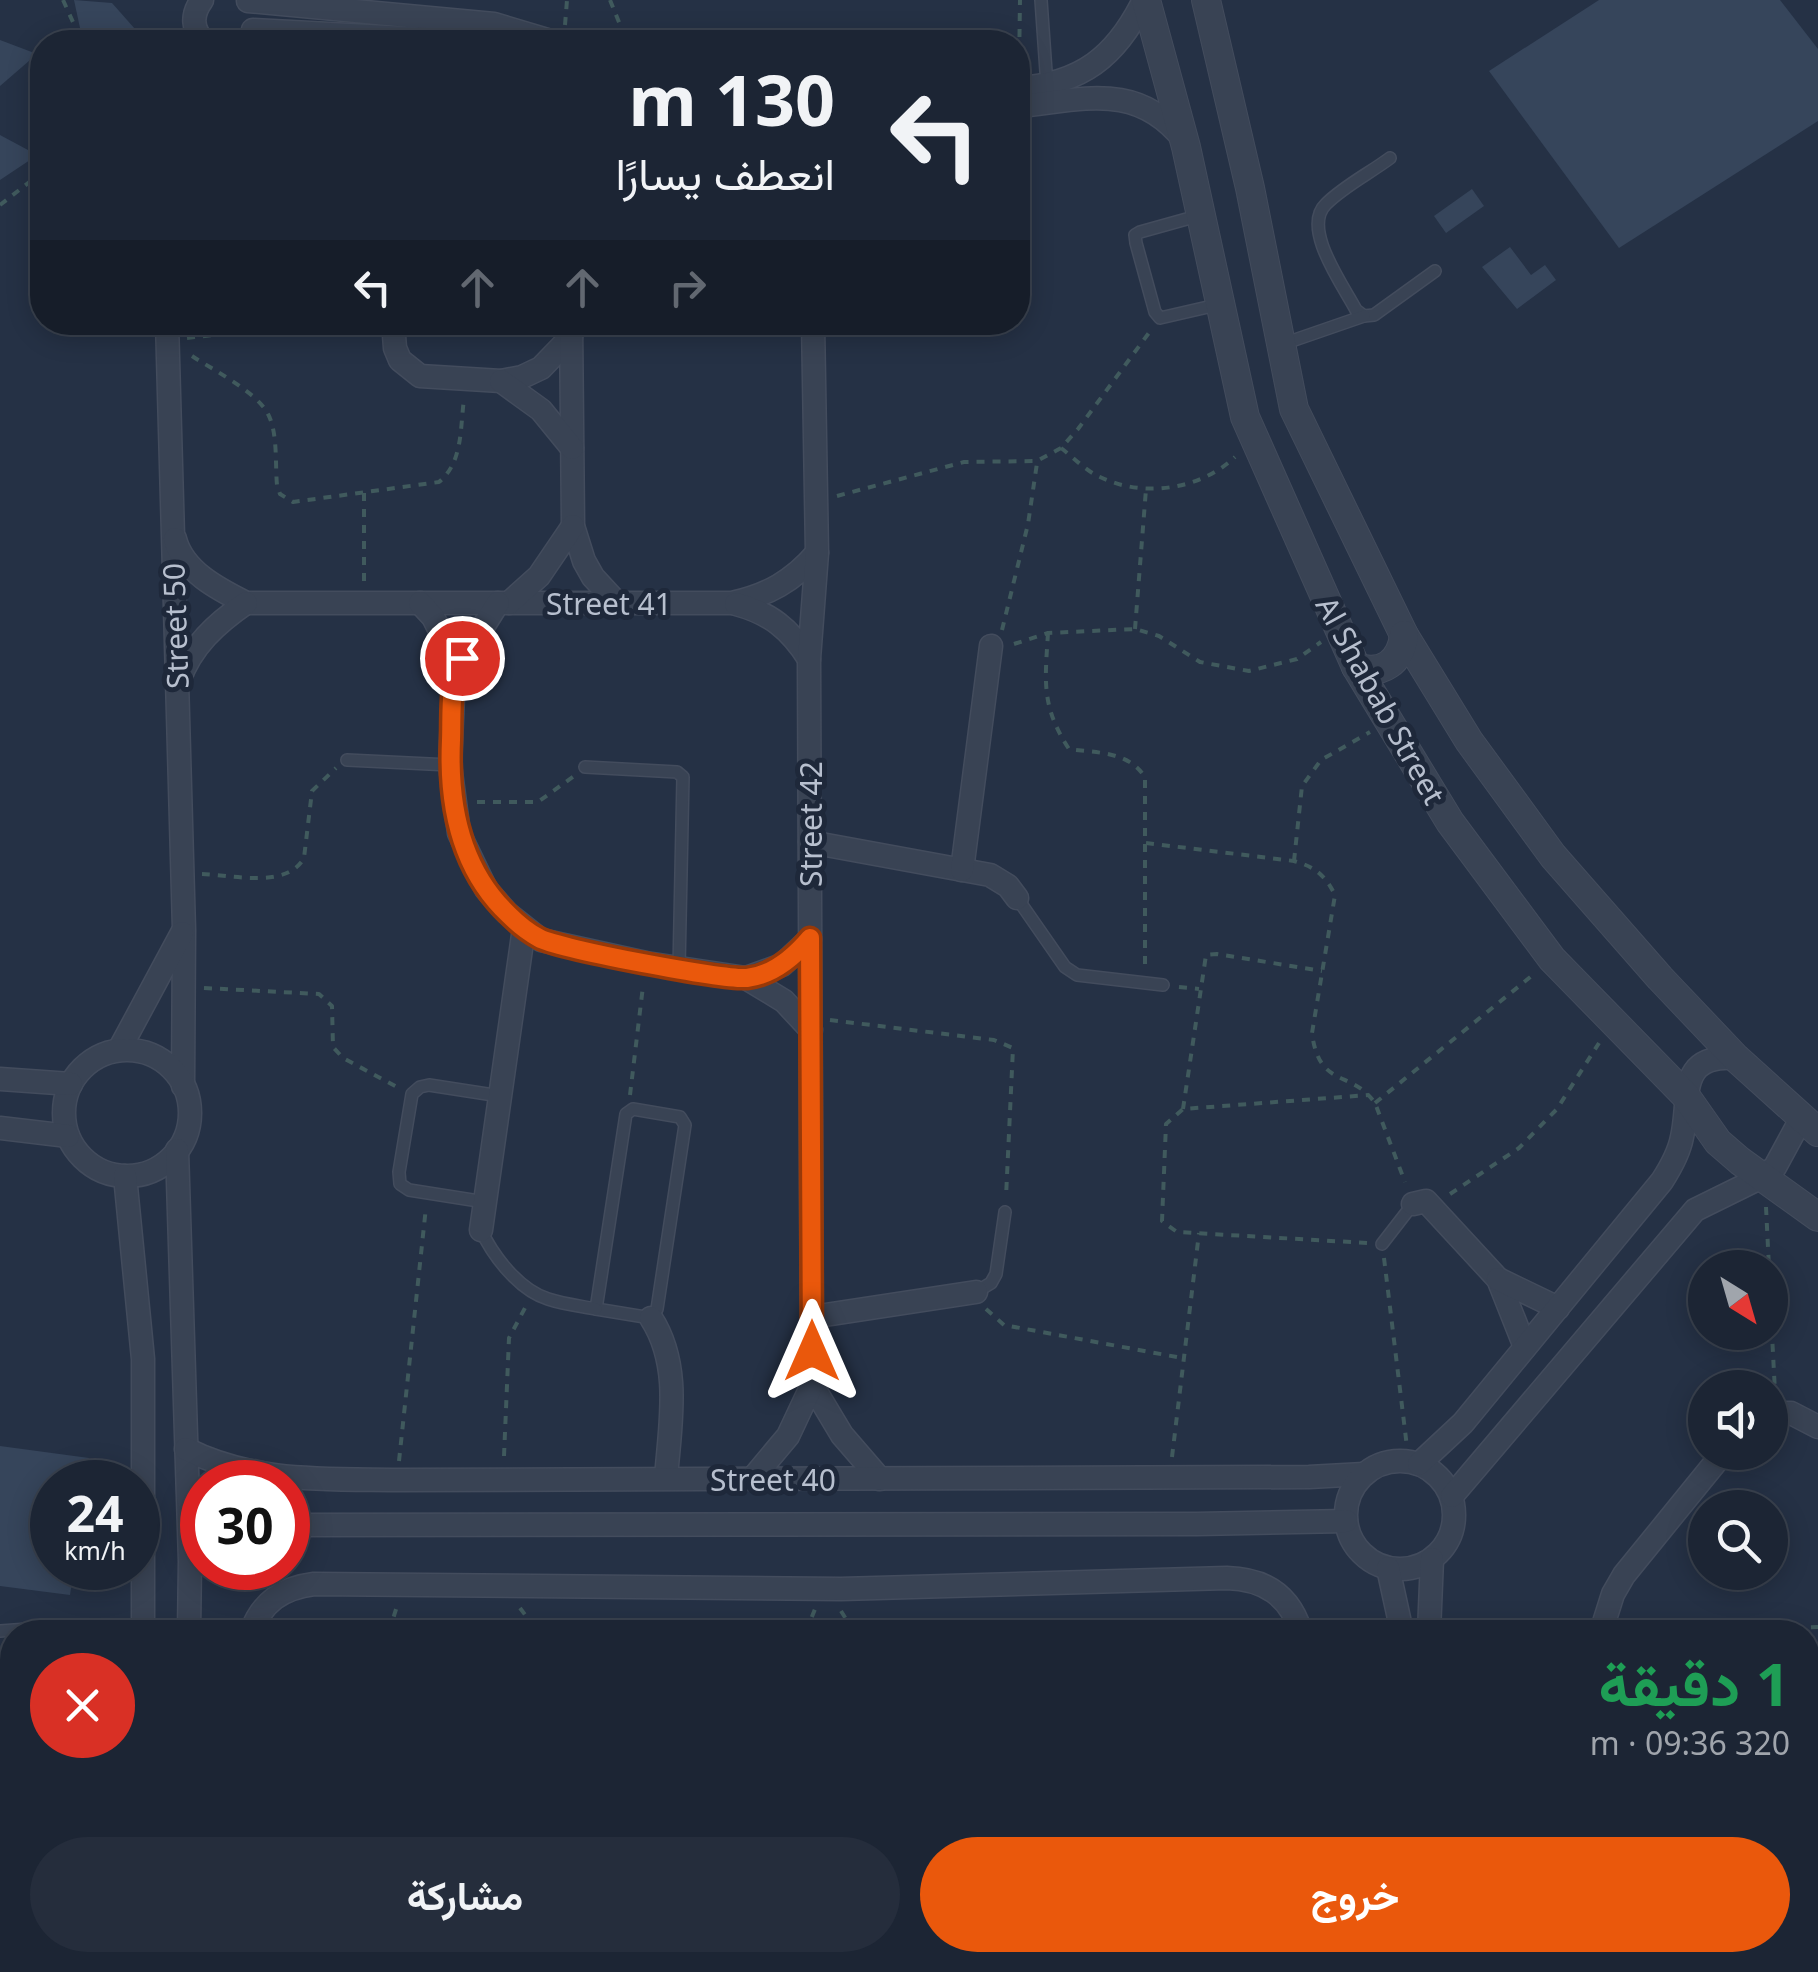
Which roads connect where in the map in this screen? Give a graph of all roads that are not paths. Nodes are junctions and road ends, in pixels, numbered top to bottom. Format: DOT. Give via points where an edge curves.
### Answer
graph roads {
  1 [pos="247,0"];
  2 [pos="1041,0"];
  3 [pos="1145,0"];
  4 [pos="1206,0"];
  5 [pos="200,1"];
  6 [pos="196,30"];
  7 [pos="250,30"];
  8 [pos="449,30"];
  9 [pos="1046,86"];
  10 [pos="1030,87"];
  11 [pos="1030,105"];
  12 [pos="1184,140"];
  13 [pos="1390,158"];
  14 [pos="1201,214"];
  15 [pos="1434,271"];
  16 [pos="1221,304"];
  17 [pos="1364,316"];
  18 [pos="167,335"];
  19 [pos="394,335"];
  20 [pos="567,335"];
  21 [pos="571,335"];
  22 [pos="814,335"];
  23 [pos="1281,344"];
  24 [pos="501,381"];
  25 [pos="572,448"];
  26 [pos="172,526"];
  27 [pos="573,526"];
  28 [pos="816,553"];
  29 [pos="246,603"];
  30 [pos="420,603"];
  31 [pos="503,603"];
  32 [pos="617,603"];
  33 [pos="732,603"];
  34 [pos="1404,635"];
  35 [pos="991,648"];
  36 [pos="810,658"];
  37 [pos="1356,668"];
  38 [pos="454,673"];
  39 [pos="177,689"];
  40 [pos="346,760"];
  41 [pos="450,765"];
  42 [pos="585,767"];
  43 [pos="810,842"];
  44 [pos="962,870"];
  45 [pos="1017,898"];
  46 [pos="524,928"];
  47 [pos="184,930"];
  48 [pos="810,938"];
  49 [pos="678,968"];
  50 [pos="746,978"];
  51 [pos="1163,985"];
  52 [pos="810,1024"];
  53 [pos="119,1050"];
  54 [pos="1736,1058"];
  55 [pos="0,1080"];
  56 [pos="71,1084"];
  57 [pos="183,1086"];
  58 [pos="1685,1095"];
  59 [pos="500,1096"];
  60 [pos="1810,1125"];
  61 [pos="0,1128"];
  62 [pos="68,1136"];
  63 [pos="177,1150"];
  64 [pos="125,1176"];
  65 [pos="1764,1176"];
  66 [pos="1662,1181"];
  67 [pos="485,1202"];
  68 [pos="1422,1205"];
  69 [pos="1695,1210"];
  70 [pos="1005,1212"];
  71 [pos="1818,1217"];
  72 [pos="481,1230"];
  73 [pos="1382,1244"];
  74 [pos="1498,1278"];
  75 [pos="976,1292"];
  76 [pos="1558,1308"];
  77 [pos="596,1309"];
  78 [pos="812,1317"];
  79 [pos="651,1318"];
  80 [pos="1525,1347"];
  81 [pos="812,1385"];
  82 [pos="1788,1413"];
  83 [pos="1818,1427"];
  84 [pos="186,1448"];
  85 [pos="187,1460"];
  86 [pos="204,1460"];
  87 [pos="1414,1462"];
  88 [pos="1709,1470"];
  89 [pos="1364,1474"];
  90 [pos="310,1478"];
  91 [pos="666,1478"];
  92 [pos="880,1479"];
  93 [pos="752,1480"];
  94 [pos="1452,1496"];
  95 [pos="1346,1521"];
  96 [pos="310,1525"];
  97 [pos="1432,1559"];
  98 [pos="1388,1568"];
  99 [pos="193,1590"];
  100 [pos="142,1620"];
  101 [pos="190,1620"];
  102 [pos="255,1620"];
  103 [pos="1297,1620"];
  104 [pos="1399,1620"];
  105 [pos="1429,1620"];
  106 [pos="1605,1620"];
  1 -- 7 [label="street" via="254,15"];
  1 -- 8 [label="street"];
  2 -- 9 [label="lane"];
  3 -- 9 [label="street" via="1104,57"];
  3 -- 12 [label="street, Al Shabab Street"];
  4 -- 23 [label="street, Al Shabab Street"];
  5 -- 6 [label="street"];
  9 -- 10 [label="street"];
  11 -- 12 [label="street" via="1130,100 1170,122"];
  12 -- 14 [label="street, Al Shabab Street"];
  13 -- 17 [label="lane" via="1325,204 1317,222 1320,242"];
  14 -- 16 [label="street, Al Shabab Street"];
  14 -- 16 [label="lane" via="1135,235 1160,318"];
  15 -- 17 [label="lane"];
  16 -- 37 [label="street, Al Shabab Street" via="1253,441"];
  17 -- 23 [label="lane"];
  18 -- 26 [label="street, Street 50"];
  19 -- 24 [label="street" via="395,348 420,376"];
  20 -- 24 [label="street" via="540,368"];
  21 -- 25 [label="street"];
  22 -- 28 [label="street, Street 42"];
  23 -- 34 [label="street, Al Shabab Street" via="1294,409"];
  24 -- 25 [label="street" via="541,410"];
  25 -- 27 [label="street"];
  26 -- 29 [label="street" via="178,551 197,572"];
  26 -- 39 [label="street, Street 50"];
  27 -- 31 [label="street" via="545,568"];
  27 -- 32 [label="street" via="584,561"];
  28 -- 33 [label="street, Street 41" via="788,581"];
  28 -- 36 [label="street, Street 42"];
  29 -- 30 [label="street, Street 41"];
  29 -- 39 [label="street" via="202,640"];
  30 -- 31 [label="street, Street 41"];
  30 -- 38 [label="street" via="444,634"];
  31 -- 32 [label="street, Street 41"];
  31 -- 38 [label="street"];
  32 -- 33 [label="street, Street 41"];
  33 -- 36 [label="street, Street 41" via="778,621"];
  34 -- 37 [label="street" via="1389,665"];
  34 -- 54 [label="street, Al Shabab Street" via="1553,856"];
  35 -- 44 [label="street"];
  36 -- 43 [label="street, Street 42"];
  37 -- 58 [label="street, Al Shabab Street" via="1450,822 1552,959"];
  38 -- 41 [label="street"];
  39 -- 47 [label="street, Street 50"];
  40 -- 41 [label="lane"];
  41 -- 46 [label="street" via="458,832 470,862 486,890"];
  42 -- 49 [label="lane" via="683,777"];
  43 -- 44 [label="street"];
  43 -- 48 [label="street, Street 42"];
  44 -- 45 [label="street" via="990,875"];
  45 -- 51 [label="lane" via="1078,975"];
  46 -- 49 [label="street" via="541,940"];
  46 -- 59 [label="street"];
  47 -- 53 [label="street"];
  47 -- 57 [label="street, Street 50"];
  48 -- 50 [label="street" via="782,965"];
  48 -- 52 [label="street, Street 42"];
  49 -- 50 [label="street"];
  50 -- 52 [label="street"];
  52 -- 78 [label="street, Street 42"];
  53 -- 56 [label="street" via="90,1062"];
  53 -- 57 [label="street" via="150,1054"];
  54 -- 58 [label="street" via="1721,1057 1696,1070"];
  54 -- 60 [label="street, Al Shabab Street"];
  55 -- 56 [label="street"];
  56 -- 62 [label="street" via="64,1110"];
  57 -- 63 [label="street" via="188,1126"];
  58 -- 65 [label="street, Al Shabab Street" via="1718,1142"];
  58 -- 66 [label="street" via="1682,1140"];
  59 -- 67 [label="street"];
  59 -- 67 [label="lane" via="429,1086 412,1094 400,1184"];
  60 -- 65 [label="street"];
  61 -- 62 [label="street"];
  62 -- 64 [label="street" via="85,1160"];
  63 -- 64 [label="street" via="154,1169"];
  63 -- 84 [label="street"];
  64 -- 100 [label="street" via="143,1359"];
  65 -- 69 [label="street"];
  65 -- 71 [label="street, Al Shabab Street"];
  66 -- 69 [label="street"];
  66 -- 76 [label="street"];
  67 -- 72 [label="street"];
  68 -- 73 [label="lane"];
  68 -- 74 [label="street"];
  69 -- 94 [label="street"];
  70 -- 75 [label="lane" via="996,1274"];
  72 -- 77 [label="lane" via="492,1254 535,1294"];
  74 -- 76 [label="street"];
  74 -- 80 [label="street"];
  75 -- 78 [label="street"];
  76 -- 80 [label="street"];
  77 -- 79 [label="lane"];
  77 -- 79 [label="lane" via="628,1110 680,1116 685,1125"];
  78 -- 81 [label="street, Street 42"];
  79 -- 91 [label="street" via="670,1357 672,1378"];
  80 -- 87 [label="street" via="1463,1423"];
  81 -- 92 [label="street"];
  81 -- 93 [label="street, Street 42" via="788,1436"];
  82 -- 83 [label="street"];
  84 -- 85 [label="street"];
  84 -- 86 [label="street, Street 40"];
  87 -- 89 [label="street" via="1385,1462"];
  87 -- 94 [label="street" via="1439,1476"];
  88 -- 106 [label="street" via="1624,1576"];
  89 -- 92 [label="street, Street 40"];
  89 -- 95 [label="street" via="1350,1496"];
  90 -- 91 [label="street, Street 40"];
  91 -- 93 [label="street, Street 40"];
  92 -- 93 [label="street, Street 40"];
  94 -- 97 [label="street" via="1452,1531"];
  95 -- 96 [label="street, Street 40"];
  95 -- 98 [label="street" via="1360,1551"];
  97 -- 98 [label="street"];
  97 -- 105 [label="street"];
  98 -- 104 [label="street"];
  99 -- 101 [label="street"];
  102 -- 103 [label="street" via="280,1593 314,1584 841,1589 1247,1578 1282,1596"];
}
